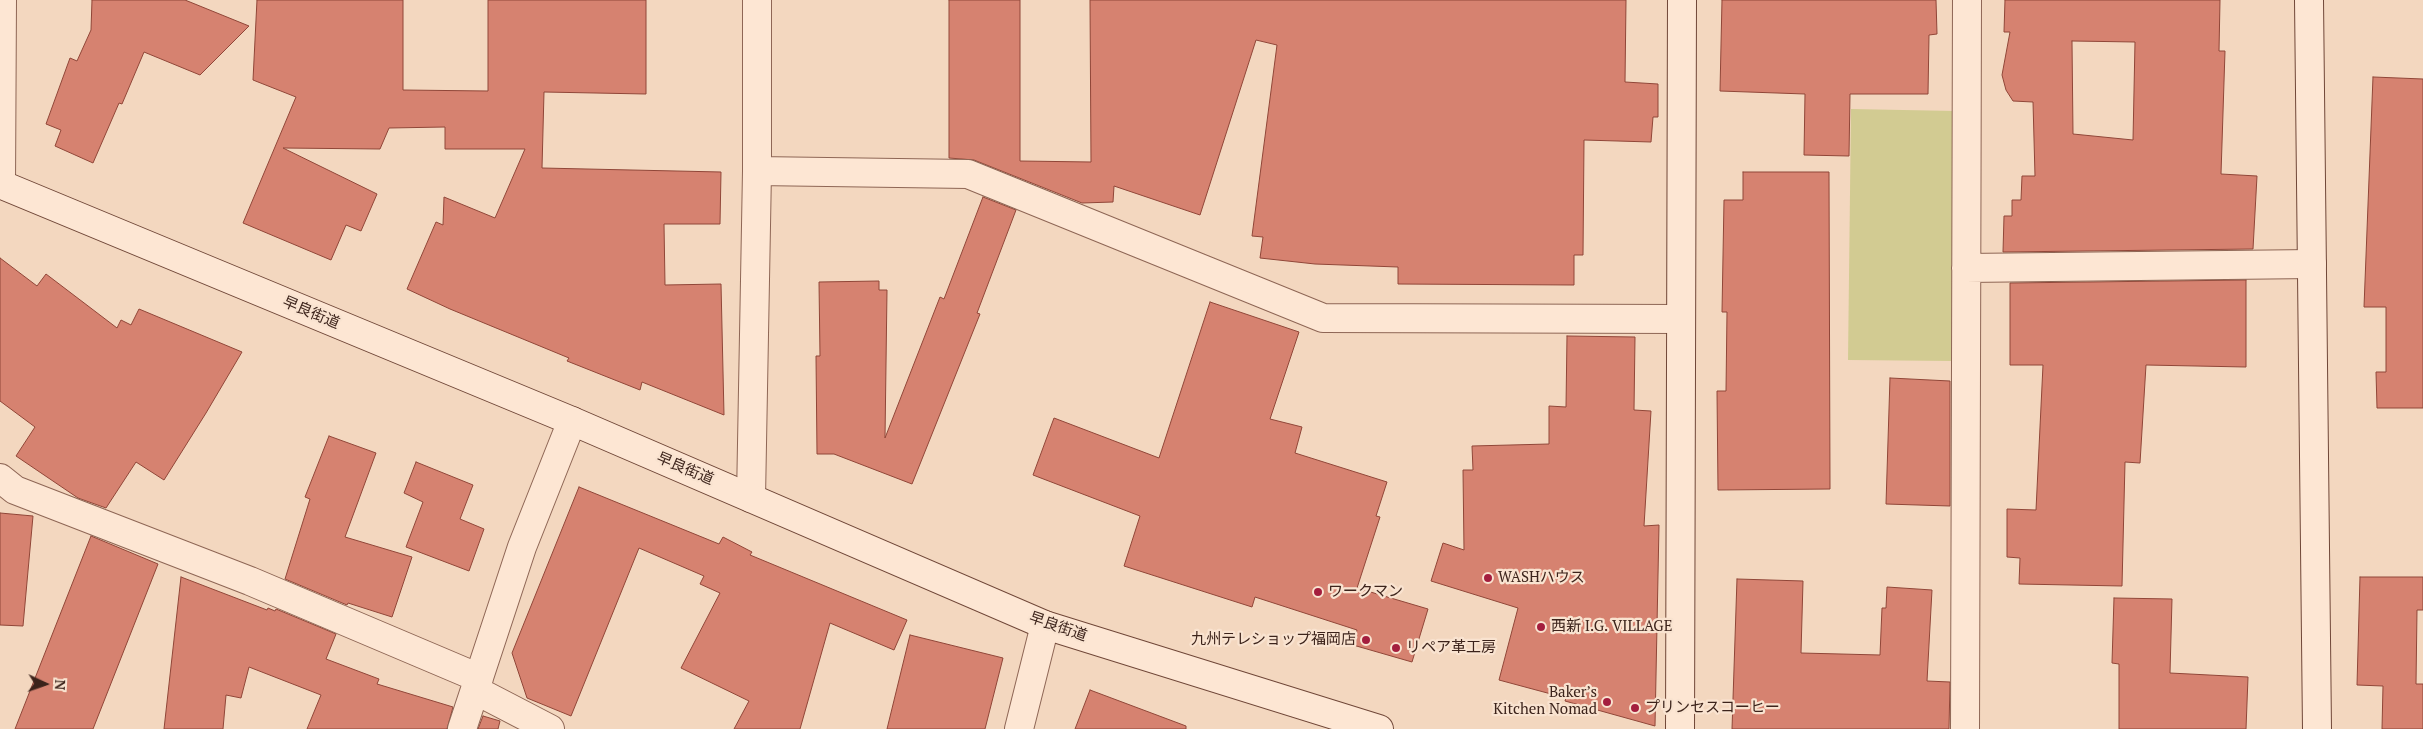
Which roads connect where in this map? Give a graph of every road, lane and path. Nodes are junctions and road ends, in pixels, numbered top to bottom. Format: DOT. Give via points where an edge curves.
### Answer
graph roads {
  1 [pos="2,0"];
  2 [pos="757,0"];
  3 [pos="1682,0"];
  4 [pos="1967,0"];
  5 [pos="2309,0"];
  6 [pos="757,171"];
  7 [pos="1,184"];
  8 [pos="2312,264"];
  9 [pos="1966,268"];
  10 [pos="1681,319"];
  11 [pos="572,421"];
  12 [pos="0,478"];
  13 [pos="751,498"];
  14 [pos="1045,625"];
  15 [pos="477,684"];
  16 [pos="462,729"];
  17 [pos="550,729"];
  18 [pos="1019,729"];
  19 [pos="1379,729"];
  20 [pos="1680,729"];
  21 [pos="1965,729"];
  22 [pos="2317,729"];
  1 -- 7 [label="street"];
  2 -- 6 [label="street"];
  3 -- 10 [label="street"];
  4 -- 9 [label="street"];
  5 -- 8 [label="street"];
  6 -- 10 [label="street" via="968,174 1323,318"];
  6 -- 13 [label="street"];
  7 -- 11 [label="street, 早良街道"];
  8 -- 9 [label="street"];
  8 -- 22 [label="street"];
  9 -- 21 [label="street"];
  10 -- 20 [label="street"];
  11 -- 13 [label="street, 早良街道"];
  11 -- 15 [label="street" via="522,547"];
  12 -- 15 [label="street" via="14,490 250,581"];
  13 -- 14 [label="street, 早良街道"];
  14 -- 18 [label="street"];
  14 -- 19 [label="street, 早良街道"];
  15 -- 16 [label="street"];
  15 -- 17 [label="street"];
}
